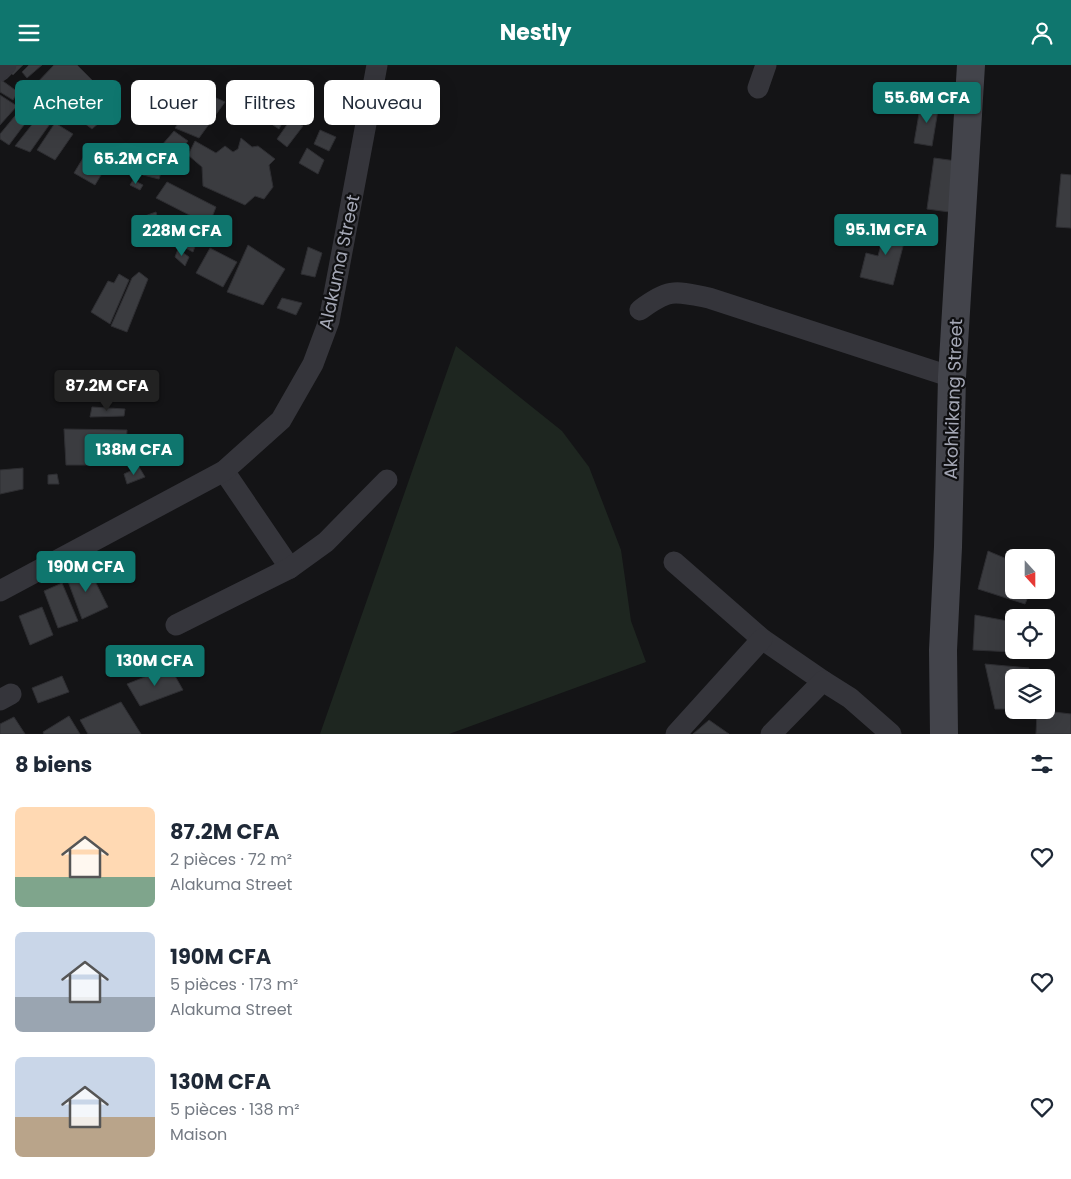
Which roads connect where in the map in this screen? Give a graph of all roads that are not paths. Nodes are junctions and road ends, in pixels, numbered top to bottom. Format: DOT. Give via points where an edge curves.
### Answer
graph roads {
  1 [pos="6,65"];
  2 [pos="377,65"];
  3 [pos="766,65"];
  4 [pos="970,65"];
  5 [pos="0,71"];
  6 [pos="758,88"];
  7 [pos="640,310"];
  8 [pos="952,377"];
  9 [pos="224,471"];
  10 [pos="387,480"];
  11 [pos="674,562"];
  12 [pos="290,568"];
  13 [pos="0,591"];
  14 [pos="176,625"];
  15 [pos="762,639"];
  16 [pos="823,681"];
  17 [pos="676,734"];
  18 [pos="771,734"];
  19 [pos="891,734"];
  20 [pos="944,734"];
  1 -- 5 [label="street"];
  2 -- 9 [label="street, Alakuma Street" via="329,321 314,364 281,420"];
  3 -- 6 [label="street"];
  4 -- 8 [label="street, Akohkikang Street"];
  7 -- 8 [label="street" via="657,297 677,292 709,298"];
  8 -- 20 [label="street, Akohkikang Street" via="942,650"];
  9 -- 12 [label="street"];
  9 -- 13 [label="street, Alakuma Street"];
  10 -- 12 [label="street" via="326,542"];
  11 -- 15 [label="street"];
  12 -- 14 [label="street"];
  15 -- 16 [label="street"];
  15 -- 17 [label="street"];
  16 -- 18 [label="street"];
  16 -- 19 [label="street" via="850,698"];
}
